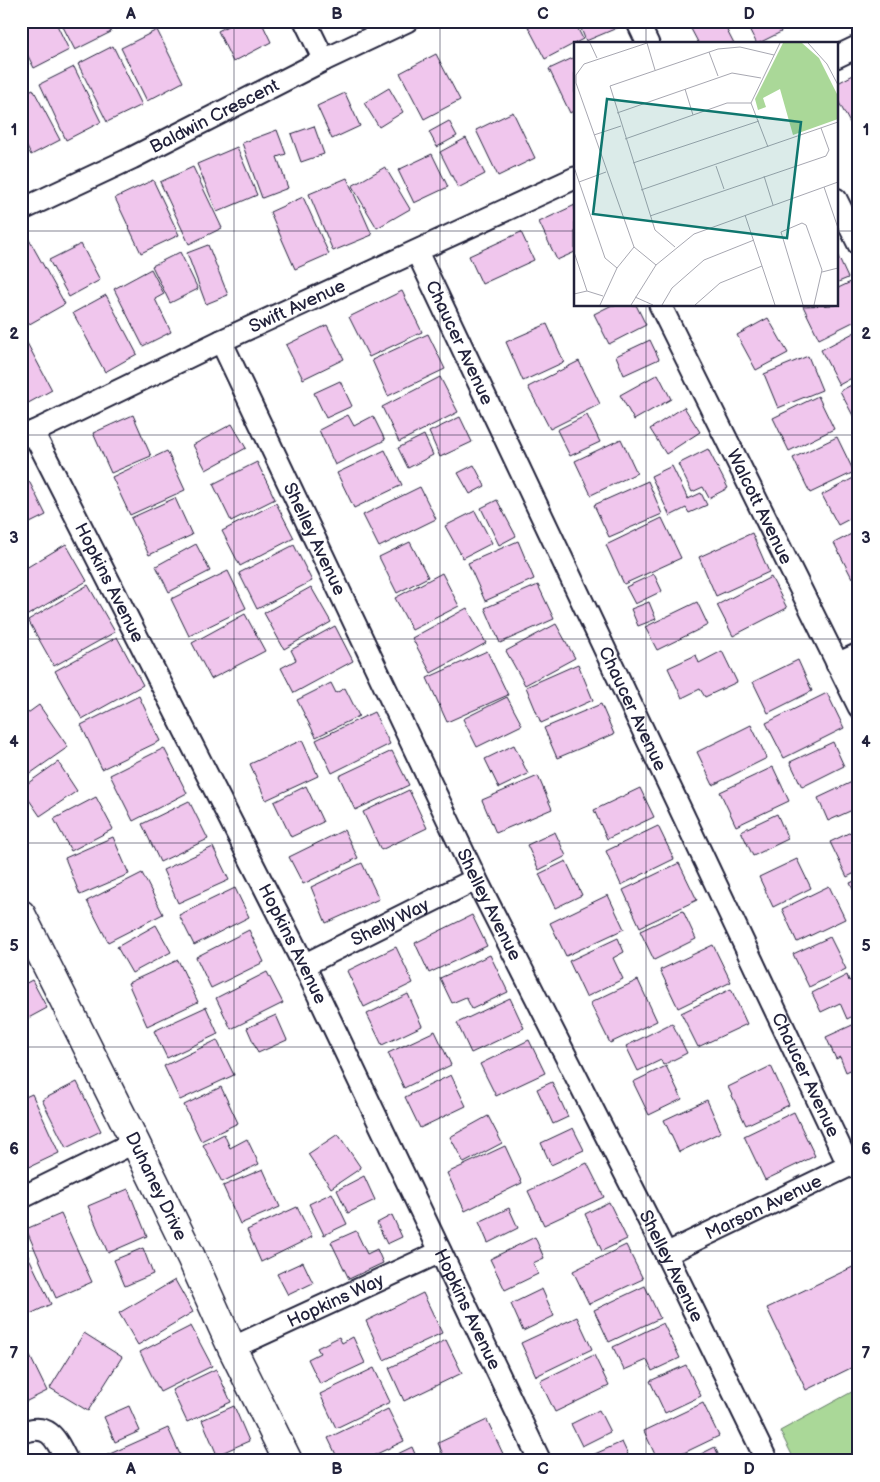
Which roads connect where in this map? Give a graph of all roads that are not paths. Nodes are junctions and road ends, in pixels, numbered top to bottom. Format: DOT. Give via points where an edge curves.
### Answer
graph roads {
  1 [pos="305,21"];
  2 [pos="407,21"];
  3 [pos="637,21"];
  4 [pos="647,42"];
  5 [pos="859,46"];
  6 [pos="838,56"];
  7 [pos="324,60"];
  8 [pos="574,178"];
  9 [pos="838,203"];
  10 [pos="21,210"];
  11 [pos="859,245"];
  12 [pos="417,252"];
  13 [pos="660,306"];
  14 [pos="221,341"];
  15 [pos="27,435"];
  16 [pos="859,654"];
  17 [pos="837,664"];
  18 [pos="859,707"];
  19 [pos="476,879"];
  20 [pos="21,914"];
  21 [pos="304,965"];
  22 [pos="134,1142"];
  23 [pos="854,1164"];
  24 [pos="21,1198"];
  25 [pos="440,1252"];
  26 [pos="666,1254"];
  27 [pos="232,1348"];
  28 [pos="21,1433"];
  29 [pos="67,1461"];
  30 [pos="288,1461"];
  31 [pos="540,1461"];
  32 [pos="767,1461"];
  1 -- 7 [label="street"];
  2 -- 7 [label="street, Baldwin Crescent"];
  3 -- 4 [label="street"];
  5 -- 6 [label="street"];
  7 -- 10 [label="street, Baldwin Crescent" via="132,158"];
  8 -- 12 [label="street, Swift Avenue"];
  9 -- 11 [label="street"];
  12 -- 14 [label="street, Swift Avenue"];
  12 -- 23 [label="street, Chaucer Avenue"];
  13 -- 17 [label="street, Walcott Avenue"];
  14 -- 15 [label="street, Swift Avenue"];
  14 -- 19 [label="street, Shelley Avenue"];
  15 -- 21 [label="street, Hopkins Avenue"];
  16 -- 17 [label="street"];
  17 -- 18 [label="street, Walcott Avenue"];
  19 -- 21 [label="street, Shelly Way"];
  19 -- 26 [label="street, Shelley Avenue"];
  20 -- 22 [label="street, Duhaney Drive"];
  21 -- 25 [label="street, Hopkins Avenue"];
  22 -- 24 [label="street"];
  22 -- 27 [label="street, Duhaney Drive"];
  23 -- 26 [label="street, Marson Avenue"];
  25 -- 27 [label="street, Hopkins Way"];
  25 -- 31 [label="street, Hopkins Avenue"];
  26 -- 32 [label="street, Shelley Avenue"];
  27 -- 30 [label="street, Duhaney Drive"];
  28 -- 29 [label="street" via="33,1429 48,1432 57,1441"];
}
